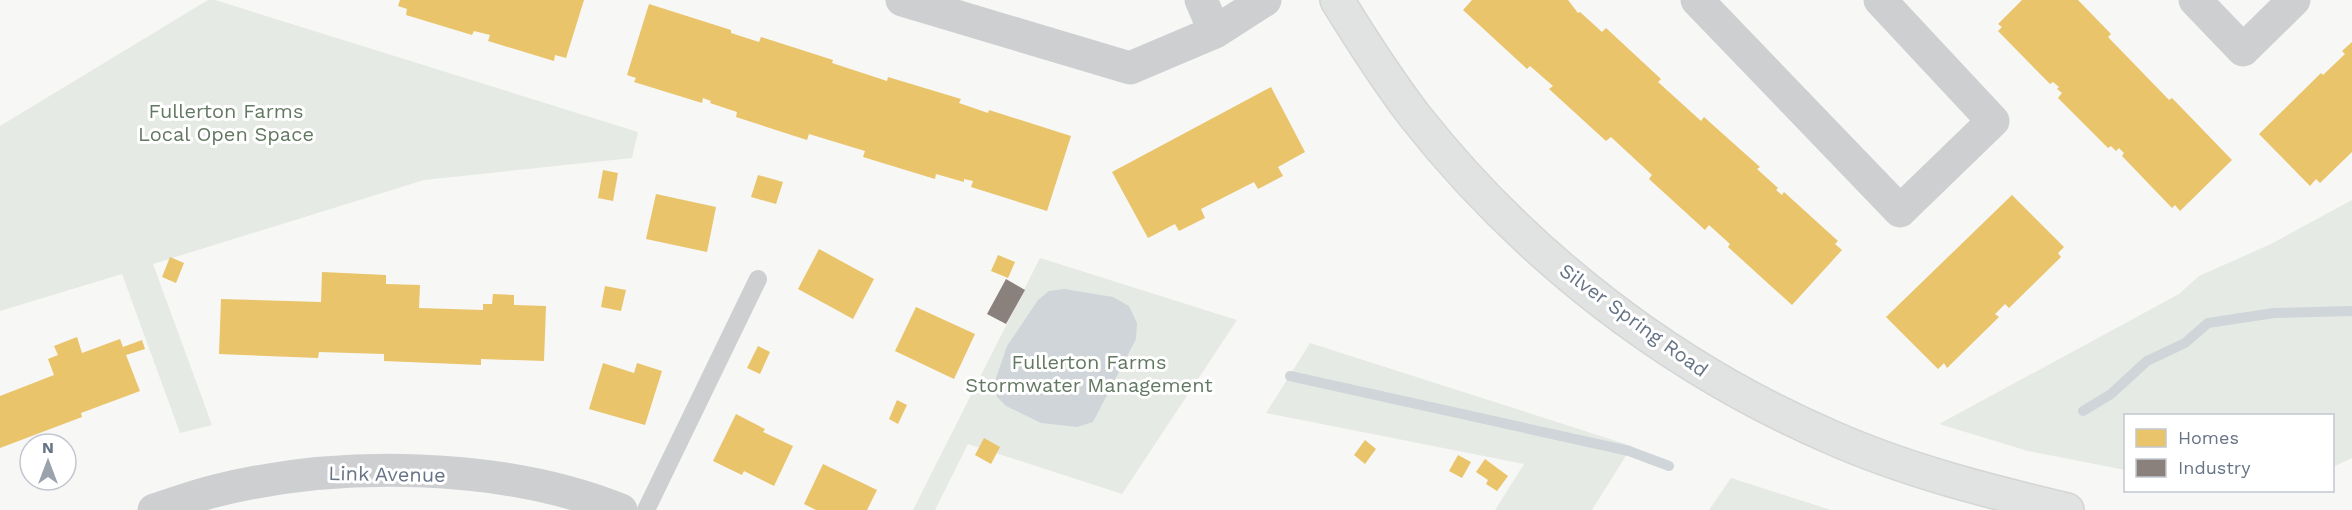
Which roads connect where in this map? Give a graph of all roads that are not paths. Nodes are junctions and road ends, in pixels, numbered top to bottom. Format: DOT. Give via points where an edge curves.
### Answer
graph roads {
  1 [pos="902,0"];
  2 [pos="1201,0"];
  3 [pos="1265,0"];
  4 [pos="1337,0"];
  5 [pos="1697,0"];
  6 [pos="1880,0"];
  7 [pos="2195,0"];
  8 [pos="2294,0"];
  9 [pos="1215,32"];
  10 [pos="758,279"];
  11 [pos="154,510"];
  12 [pos="621,510"];
  13 [pos="646,510"];
  14 [pos="2067,510"];
  1 -- 9 [label="street" via="1130,68"];
  2 -- 9 [label="street"];
  3 -- 9 [label="street"];
  4 -- 14 [label="main road, Silver Spring Road" via="1415,115 1471,180 1547,257 1675,355 1834,439 1982,490"];
  5 -- 6 [label="street" via="1900,211 1993,121"];
  7 -- 8 [label="street" via="2243,50"];
  10 -- 13 [label="lane"];
  11 -- 12 [label="street, Link Avenue" via="265,480 322,472 396,470 508,480"];
}
